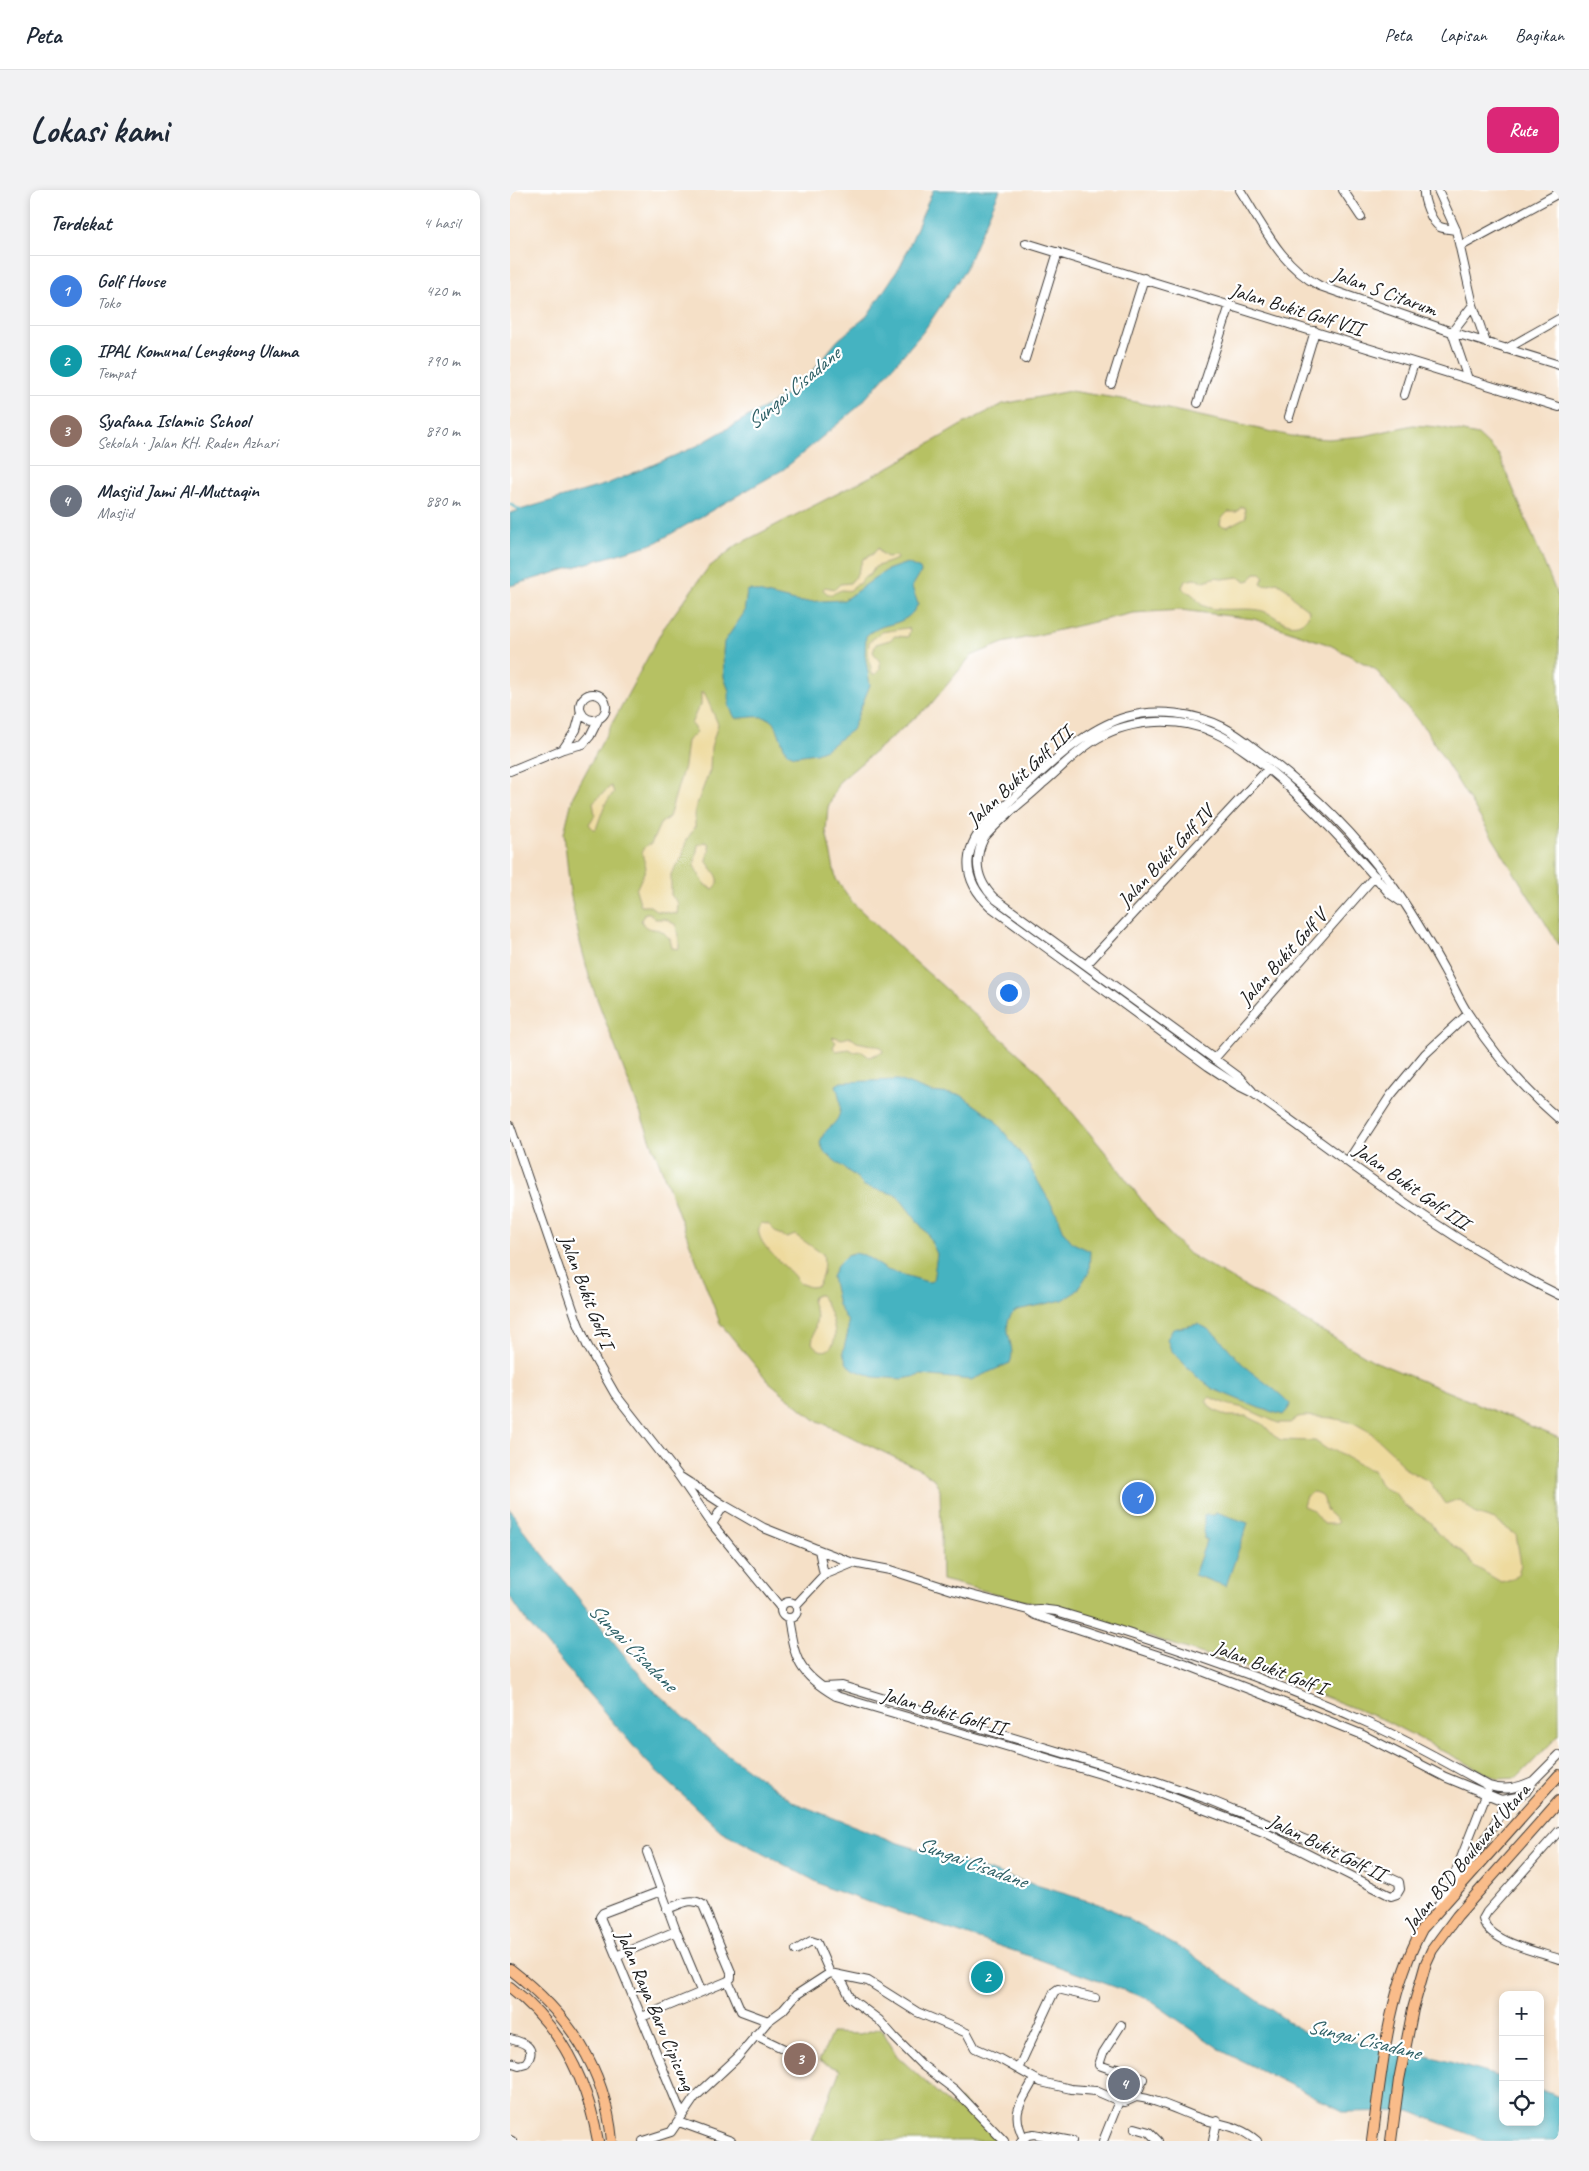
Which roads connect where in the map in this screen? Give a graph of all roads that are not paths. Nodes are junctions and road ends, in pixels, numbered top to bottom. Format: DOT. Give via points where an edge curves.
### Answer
graph roads {
  1 [pos="1240,190"];
  2 [pos="1343,190"];
  3 [pos="1424,190"];
  4 [pos="1438,190"];
  5 [pos="1555,195"];
  6 [pos="1361,217"];
  7 [pos="1456,230"];
  8 [pos="1026,243"];
  9 [pos="1461,246"];
  10 [pos="1058,252"];
  11 [pos="1144,278"];
  12 [pos="1230,305"];
  13 [pos="1473,305"];
  14 [pos="1559,319"];
  15 [pos="1315,331"];
  16 [pos="1452,332"];
  17 [pos="1486,343"];
  18 [pos="1506,349"];
  19 [pos="1025,359"];
  20 [pos="1414,363"];
  21 [pos="1559,365"];
  22 [pos="1468,379"];
  23 [pos="1111,384"];
  24 [pos="1404,395"];
  25 [pos="1198,403"];
  26 [pos="1559,407"];
  27 [pos="1289,417"];
  28 [pos="581,712"];
  29 [pos="600,718"];
  30 [pos="563,749"];
  31 [pos="1268,769"];
  32 [pos="510,771"];
  33 [pos="1375,876"];
  34 [pos="1403,903"];
  35 [pos="1086,965"];
  36 [pos="1468,1014"];
  37 [pos="1214,1058"];
  38 [pos="1253,1093"];
  39 [pos="1559,1119"];
  40 [pos="510,1126"];
  41 [pos="1348,1161"];
  42 [pos="1559,1295"];
  43 [pos="679,1476"];
  44 [pos="724,1505"];
  45 [pos="712,1524"];
  46 [pos="819,1550"];
  47 [pos="853,1562"];
  48 [pos="824,1575"];
  49 [pos="796,1605"];
  50 [pos="781,1608"];
  51 [pos="1028,1610"];
  52 [pos="788,1618"];
  53 [pos="824,1687"];
  54 [pos="1559,1755"];
  55 [pos="1559,1775"];
  56 [pos="1533,1781"];
  57 [pos="1489,1786"];
  58 [pos="1486,1796"];
  59 [pos="1509,1799"];
  60 [pos="1559,1801"];
  61 [pos="1559,1831"];
  62 [pos="647,1852"];
  63 [pos="1451,1888"];
  64 [pos="661,1891"];
  65 [pos="667,1909"];
  66 [pos="1422,1929"];
  67 [pos="676,1931"];
  68 [pos="798,1949"];
  69 [pos="616,1956"];
  70 [pos="1559,1959"];
  71 [pos="510,1969"];
  72 [pos="830,1974"];
  73 [pos="728,1981"];
  74 [pos="510,1987"];
  75 [pos="701,1991"];
  76 [pos="1095,1998"];
  77 [pos="642,2017"];
  78 [pos="768,2021"];
  79 [pos="1121,2024"];
  80 [pos="756,2035"];
  81 [pos="510,2039"];
  82 [pos="799,2056"];
  83 [pos="510,2062"];
  84 [pos="1018,2069"];
  85 [pos="1034,2079"];
  86 [pos="1136,2097"];
  87 [pos="1119,2101"];
  88 [pos="680,2119"];
  89 [pos="1217,2121"];
  90 [pos="1135,2128"];
  91 [pos="1022,2140"];
  92 [pos="598,2141"];
  93 [pos="612,2141"];
  94 [pos="643,2141"];
  95 [pos="731,2141"];
  96 [pos="1004,2141"];
  97 [pos="1072,2141"];
  98 [pos="1103,2141"];
  99 [pos="1158,2141"];
  100 [pos="1213,2141"];
  101 [pos="1257,2141"];
  102 [pos="1372,2141"];
  103 [pos="1391,2141"];
  1 -- 16 [label="street, Jalan S Citarum" via="1282,256 1306,278 1320,286"];
  2 -- 6 [label="street"];
  3 -- 7 [label="street" via="1424,199 1434,222 1440,227"];
  4 -- 7 [label="street"];
  5 -- 9 [label="street"];
  7 -- 9 [label="street"];
  8 -- 10 [label="street, Jalan Bukit Golf VII"];
  9 -- 13 [label="street"];
  10 -- 11 [label="street, Jalan Bukit Golf VII"];
  10 -- 19 [label="street"];
  11 -- 12 [label="street, Jalan Bukit Golf VII"];
  11 -- 23 [label="street"];
  12 -- 15 [label="street, Jalan Bukit Golf VII"];
  12 -- 25 [label="street"];
  13 -- 16 [label="street"];
  13 -- 17 [label="street"];
  14 -- 18 [label="street"];
  15 -- 20 [label="street, Jalan Bukit Golf VII"];
  15 -- 27 [label="street"];
  16 -- 17 [label="street, Jalan S Citarum"];
  16 -- 22 [label="street"];
  17 -- 18 [label="street, Jalan S Citarum"];
  18 -- 21 [label="street, Jalan S Citarum"];
  20 -- 22 [label="street, Jalan Bukit Golf VII"];
  20 -- 24 [label="street"];
  22 -- 26 [label="street, Jalan Bukit Golf VII"];
  28 -- 29 [label="street" via="587,718"];
  28 -- 29 [label="street" via="580,704 585,696 598,694 606,708"];
  28 -- 30 [label="street" via="576,730"];
  29 -- 30 [label="street" via="582,744"];
  30 -- 32 [label="street"];
  31 -- 33 [label="street, Jalan Bukit Golf III" via="1344,840"];
  31 -- 35 [label="street, Jalan Bukit Golf IV"];
  31 -- 35 [label="street, Jalan Bukit Golf III" via="1234,744 1200,727 1176,723 1134,724 1110,732 1086,746 989,832 980,845 977,858 978,874 988,892"];
  33 -- 34 [label="street, Jalan Bukit Golf III" via="1390,894"];
  33 -- 37 [label="street, Jalan Bukit Golf V"];
  34 -- 36 [label="street, Jalan Bukit Golf III" via="1446,971"];
  34 -- 38 [label="street, Jalan Bukit Golf III" via="1359,845 1274,763 1224,727 1195,717 1137,715 1105,725 1070,748 976,835 969,853 970,872 974,887 984,901 1208,1066"];
  35 -- 37 [label="street, Jalan Bukit Golf III"];
  36 -- 39 [label="street, Jalan Bukit Golf III" via="1533,1097"];
  36 -- 41 [label="street" via="1425,1054 1391,1096"];
  37 -- 38 [label="street, Jalan Bukit Golf III" via="1239,1077"];
  38 -- 41 [label="street, Jalan Bukit Golf III"];
  40 -- 43 [label="street, Jalan Bukit Golf I" via="587,1345 615,1394"];
  41 -- 42 [label="street, Jalan Bukit Golf III" via="1460,1240"];
  43 -- 44 [label="street, Jalan Bukit Golf I"];
  43 -- 45 [label="street, Jalan Bukit Golf I"];
  44 -- 45 [label="street"];
  44 -- 46 [label="street, Jalan Bukit Golf I" via="764,1528"];
  45 -- 50 [label="street, Jalan Bukit Golf I"];
  46 -- 47 [label="street, Jalan Bukit Golf I"];
  46 -- 48 [label="street"];
  47 -- 48 [label="street"];
  47 -- 51 [label="street, Jalan Bukit Golf I"];
  48 -- 49 [label="street"];
  49 -- 50 [label="street" via="786,1602"];
  49 -- 52 [label="street" via="796,1615"];
  50 -- 52 [label="street" via="781,1614"];
  51 -- 57 [label="street, Jalan Bukit Golf I" via="1056,1611 1094,1622 1268,1682 1369,1723"];
  51 -- 58 [label="street, Jalan Bukit Golf I" via="1264,1694 1363,1735"];
  52 -- 53 [label="street, Jalan Bukit Golf II" via="793,1649 800,1666 812,1680"];
  53 -- 53 [label="street, Jalan Bukit Golf II" via="842,1686 1210,1800 1399,1882 1399,1891 1391,1896 1266,1834 1145,1787 836,1696"];
  54 -- 56 [label="street, Jalan Bukit Golf I"];
  55 -- 66 [label="main road, Jalan BSD Boulevard Utara"];
  56 -- 57 [label="street, Jalan Bukit Golf I" via="1513,1789"];
  56 -- 59 [label="street, Jalan Bukit Golf I" via="1526,1792"];
  57 -- 58 [label="street, Jalan Bukit Golf I"];
  58 -- 59 [label="street, Jalan Bukit Golf I"];
  58 -- 63 [label="street, Jalan Bukit Golf I"];
  59 -- 63 [label="street, Jalan Bukit Golf I"];
  60 -- 103 [label="main road, Jalan BSD Boulevard Utara" via="1457,1916 1432,1950 1413,2009"];
  61 -- 70 [label="street" via="1483,1919 1489,1931 1500,1939"];
  62 -- 64 [label="street"];
  63 -- 66 [label="street, Jalan Bukit Golf I"];
  64 -- 65 [label="street"];
  64 -- 69 [label="street, Jalan Raya Baru Cipicung" via="603,1913 600,1917"];
  65 -- 67 [label="street"];
  65 -- 73 [label="street" via="691,1901 703,1905 731,1972"];
  66 -- 102 [label="main road, Jalan BSD Boulevard Utara" via="1403,1969 1392,2005"];
  67 -- 69 [label="street"];
  67 -- 75 [label="street"];
  68 -- 72 [label="street" via="811,1941 820,1947"];
  69 -- 77 [label="street, Jalan Raya Baru Cipicung"];
  71 -- 93 [label="main road" via="539,1992 566,2024 590,2061 610,2119"];
  72 -- 78 [label="street" via="796,1995"];
  72 -- 84 [label="street" via="868,1981 917,2012 967,2033 975,2048"];
  72 -- 96 [label="street" via="844,1986 851,1999 879,2020 922,2065 955,2090"];
  73 -- 75 [label="street"];
  73 -- 78 [label="street" via="741,2011"];
  74 -- 92 [label="main road" via="528,2001 556,2035 577,2068 589,2096"];
  75 -- 77 [label="street"];
  76 -- 84 [label="street" via="1058,1989 1054,1992"];
  77 -- 88 [label="street, Jalan Raya Baru Cipicung"];
  78 -- 80 [label="street"];
  79 -- 86 [label="street" via="1099,2065 1116,2071 1118,2068 1143,2079"];
  80 -- 82 [label="street"];
  80 -- 88 [label="street" via="695,2098"];
  81 -- 83 [label="street" via="530,2048 526,2063"];
  84 -- 85 [label="street"];
  85 -- 87 [label="street" via="1071,2089 1096,2091"];
  85 -- 91 [label="street" via="1020,2103 1016,2118"];
  86 -- 87 [label="street"];
  86 -- 89 [label="street" via="1204,2120"];
  87 -- 98 [label="street"];
  88 -- 94 [label="street" via="666,2135"];
  88 -- 95 [label="street"];
  89 -- 100 [label="street"];
  89 -- 101 [label="street"];
  90 -- 99 [label="street" via="1149,2132"];
  91 -- 97 [label="street" via="1034,2134"];
}
